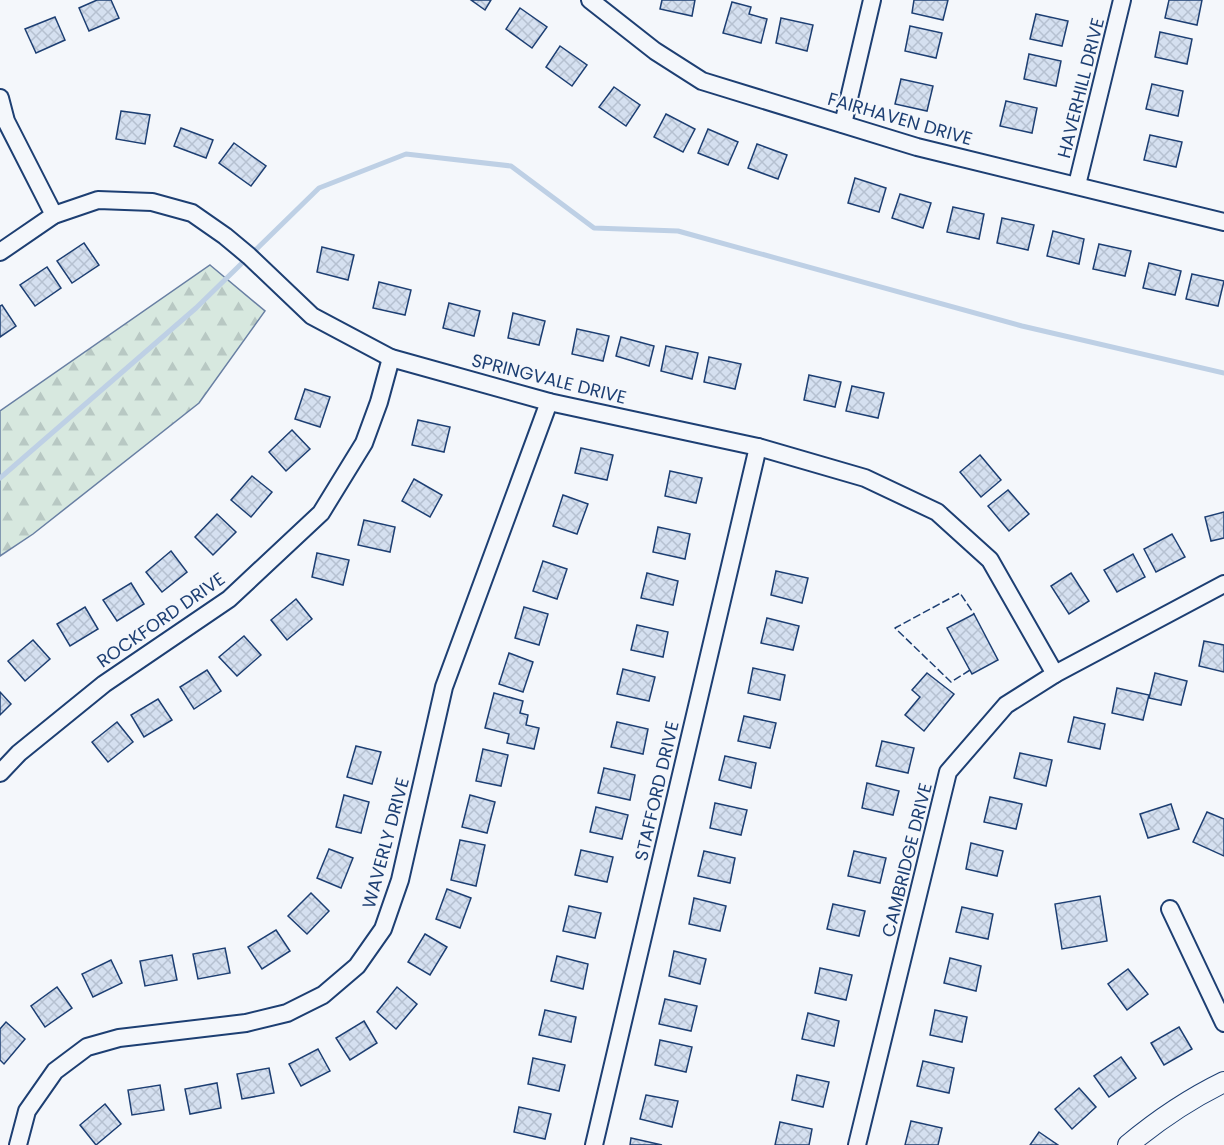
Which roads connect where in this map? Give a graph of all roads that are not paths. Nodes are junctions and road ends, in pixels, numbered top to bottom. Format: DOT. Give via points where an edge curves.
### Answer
graph roads {
  1 [pos="590,0"];
  2 [pos="614,0"];
  3 [pos="872,0"];
  4 [pos="1122,0"];
  5 [pos="609,17"];
  6 [pos="0,98"];
  7 [pos="843,124"];
  8 [pos="1077,185"];
  9 [pos="54,215"];
  10 [pos="1224,222"];
  11 [pos="0,252"];
  12 [pos="391,358"];
  13 [pos="549,402"];
  14 [pos="758,447"];
  15 [pos="1224,584"];
  16 [pos="1055,674"];
  17 [pos="0,773"];
  18 [pos="1170,909"];
  19 [pos="1224,1023"];
  20 [pos="1224,1082"];
  21 [pos="18,1145"];
  22 [pos="594,1145"];
  23 [pos="857,1145"];
  24 [pos="1128,1145"];
  1 -- 5 [label="street, FAIRHAVEN DRIVE"];
  2 -- 5 [label="street"];
  3 -- 7 [label="street"];
  4 -- 8 [label="street, HAVERHILL DRIVE"];
  5 -- 7 [label="street, FAIRHAVEN DRIVE" via="702,81"];
  6 -- 9 [label="street" via="6,121"];
  7 -- 8 [label="street, FAIRHAVEN DRIVE" via="917,147"];
  8 -- 10 [label="street, FAIRHAVEN DRIVE"];
  9 -- 11 [label="street, SPRINGVALE DRIVE"];
  9 -- 12 [label="street, SPRINGVALE DRIVE" via="98,200 152,202 192,213 249,256 312,316"];
  12 -- 13 [label="street, SPRINGVALE DRIVE"];
  12 -- 17 [label="street, ROCKFORD DRIVE" via="364,443 321,513 229,599 104,684"];
  13 -- 14 [label="street, SPRINGVALE DRIVE"];
  13 -- 21 [label="street, WAVERLY DRIVE" via="444,687 400,880 382,929 357,966 323,996 287,1013 246,1023 119,1038 87,1047 55,1071 27,1111"];
  14 -- 16 [label="street, SPRINGVALE DRIVE" via="865,478 937,512 990,560"];
  14 -- 22 [label="street, STAFFORD DRIVE"];
  15 -- 16 [label="street, CAMBRIDGE DRIVE"];
  16 -- 23 [label="street, CAMBRIDGE DRIVE" via="1006,705 948,772"];
  18 -- 19 [label="street"];
  20 -- 24 [label="street" via="1160,1118"];
}
